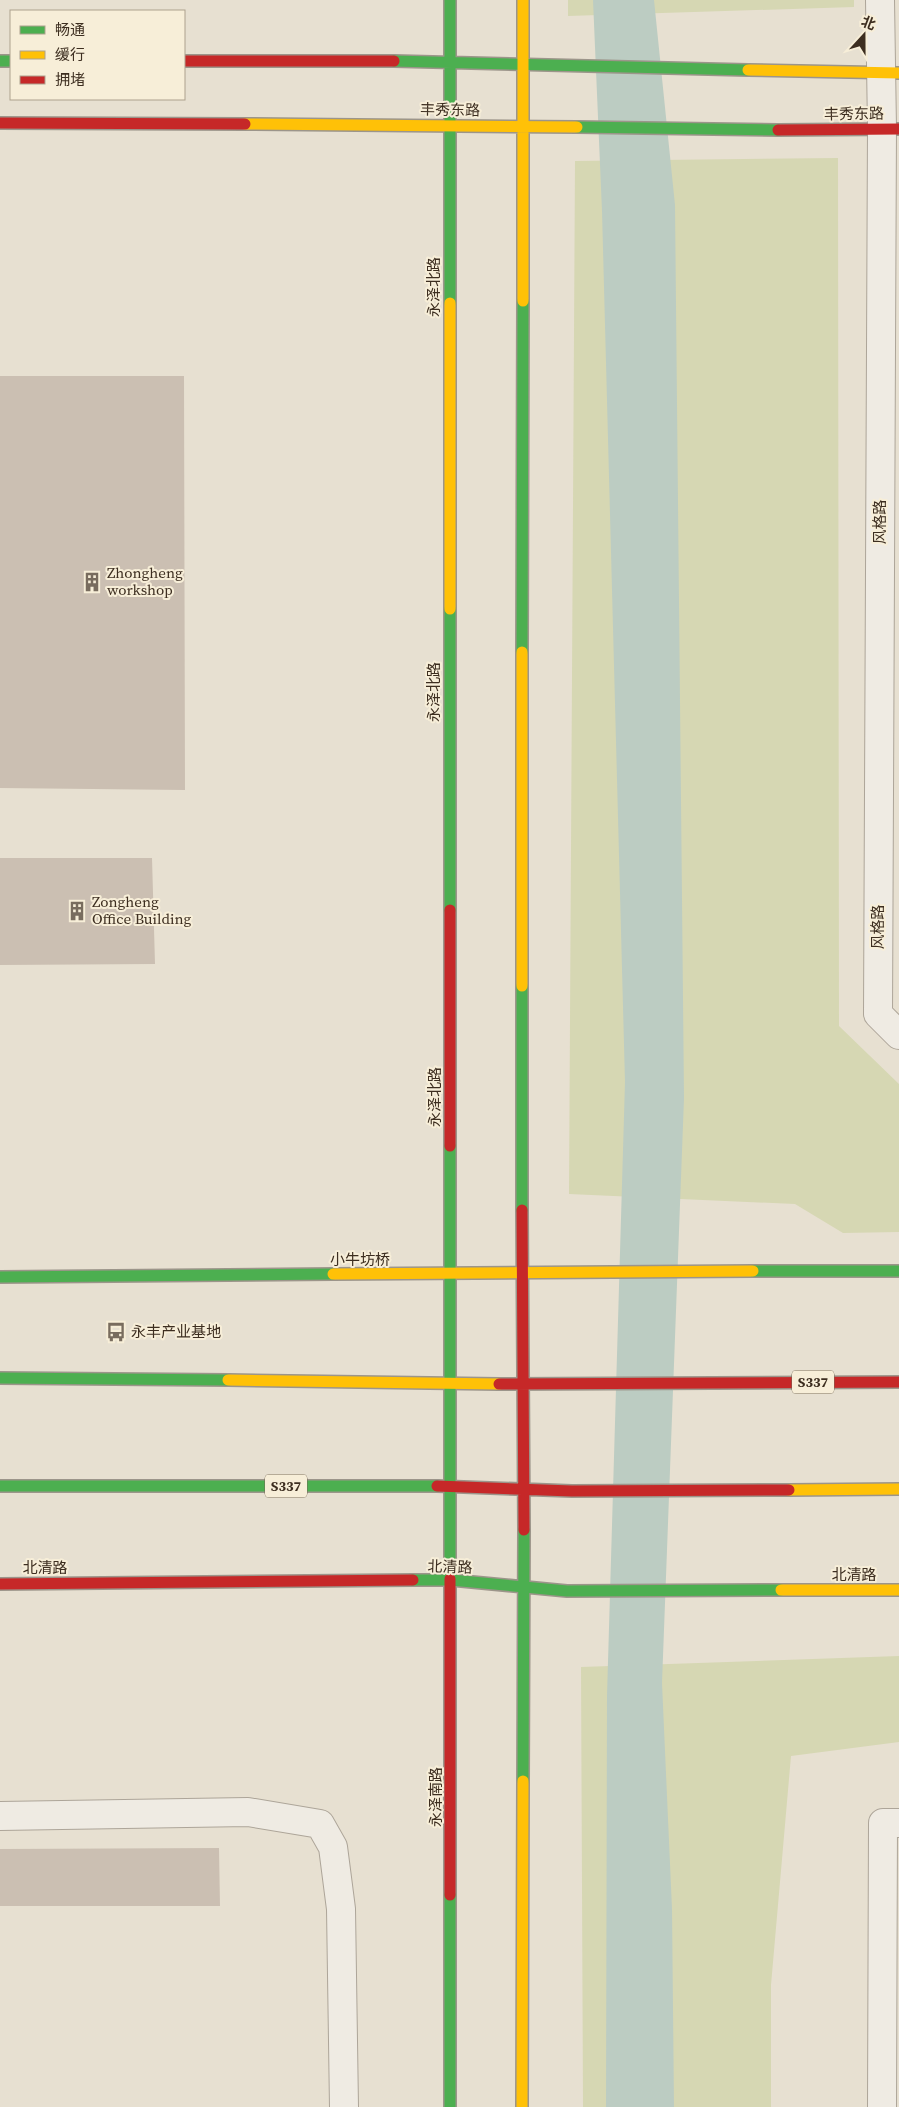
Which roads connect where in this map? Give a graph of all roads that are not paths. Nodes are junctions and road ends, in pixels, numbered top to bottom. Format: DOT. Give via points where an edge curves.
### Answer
graph roads {
  1 [pos="450,0"];
  2 [pos="523,0"];
  3 [pos="880,0"];
  4 [pos="185,61"];
  5 [pos="451,61"];
  6 [pos="523,64"];
  7 [pos="890,73"];
  8 [pos="0,124"];
  9 [pos="450,125"];
  10 [pos="523,126"];
  11 [pos="890,128"];
  12 [pos="899,1035"];
  13 [pos="899,1271"];
  14 [pos="522,1273"];
  15 [pos="450,1274"];
  16 [pos="0,1277"];
  17 [pos="0,1378"];
  18 [pos="899,1382"];
  19 [pos="524,1383"];
  20 [pos="450,1384"];
  21 [pos="0,1486"];
  22 [pos="451,1486"];
  23 [pos="524,1488"];
  24 [pos="899,1489"];
  25 [pos="451,1580"];
  26 [pos="0,1584"];
  27 [pos="524,1586"];
  28 [pos="899,1590"];
  29 [pos="0,1816"];
  30 [pos="899,1823"];
  31 [pos="344,2107"];
  32 [pos="450,2107"];
  33 [pos="522,2107"];
  34 [pos="882,2107"];
  1 -- 5 [label="street, 永泽北路"];
  2 -- 6 [label="street"];
  3 -- 7 [label="street, 风格路"];
  4 -- 5 [label="street"];
  5 -- 6 [label="street"];
  5 -- 9 [label="street, 永泽北路"];
  6 -- 7 [label="street"];
  6 -- 10 [label="street"];
  7 -- 11 [label="street, 风格路"];
  8 -- 9 [label="street, 丰秀东路"];
  9 -- 10 [label="street, 丰秀东路"];
  9 -- 15 [label="street, 永泽北路"];
  10 -- 11 [label="street, 丰秀东路"];
  10 -- 14 [label="street"];
  11 -- 12 [label="street, 风格路" via="878,1014"];
  13 -- 14 [label="street, 小牛坊桥"];
  14 -- 15 [label="street, 小牛坊桥"];
  14 -- 19 [label="street"];
  15 -- 16 [label="street, 小牛坊桥"];
  15 -- 20 [label="street, 永泽北路"];
  17 -- 20 [label="street, S337"];
  18 -- 19 [label="street, S337"];
  19 -- 20 [label="street, S337"];
  19 -- 23 [label="street"];
  20 -- 22 [label="street, 永泽北路"];
  21 -- 22 [label="street, S337"];
  22 -- 23 [label="street, S337"];
  22 -- 25 [label="street, 永泽南路"];
  23 -- 24 [label="street, S337" via="572,1491"];
  23 -- 27 [label="street"];
  25 -- 26 [label="street, 北清路"];
  25 -- 27 [label="street, 北清路"];
  25 -- 32 [label="street, 永泽南路"];
  27 -- 28 [label="street, 北清路" via="566,1591"];
  27 -- 33 [label="street"];
  29 -- 31 [label="street" via="248,1812 320,1824 333,1847 342,1909"];
  30 -- 34 [label="street" via="883,1823"];
}
